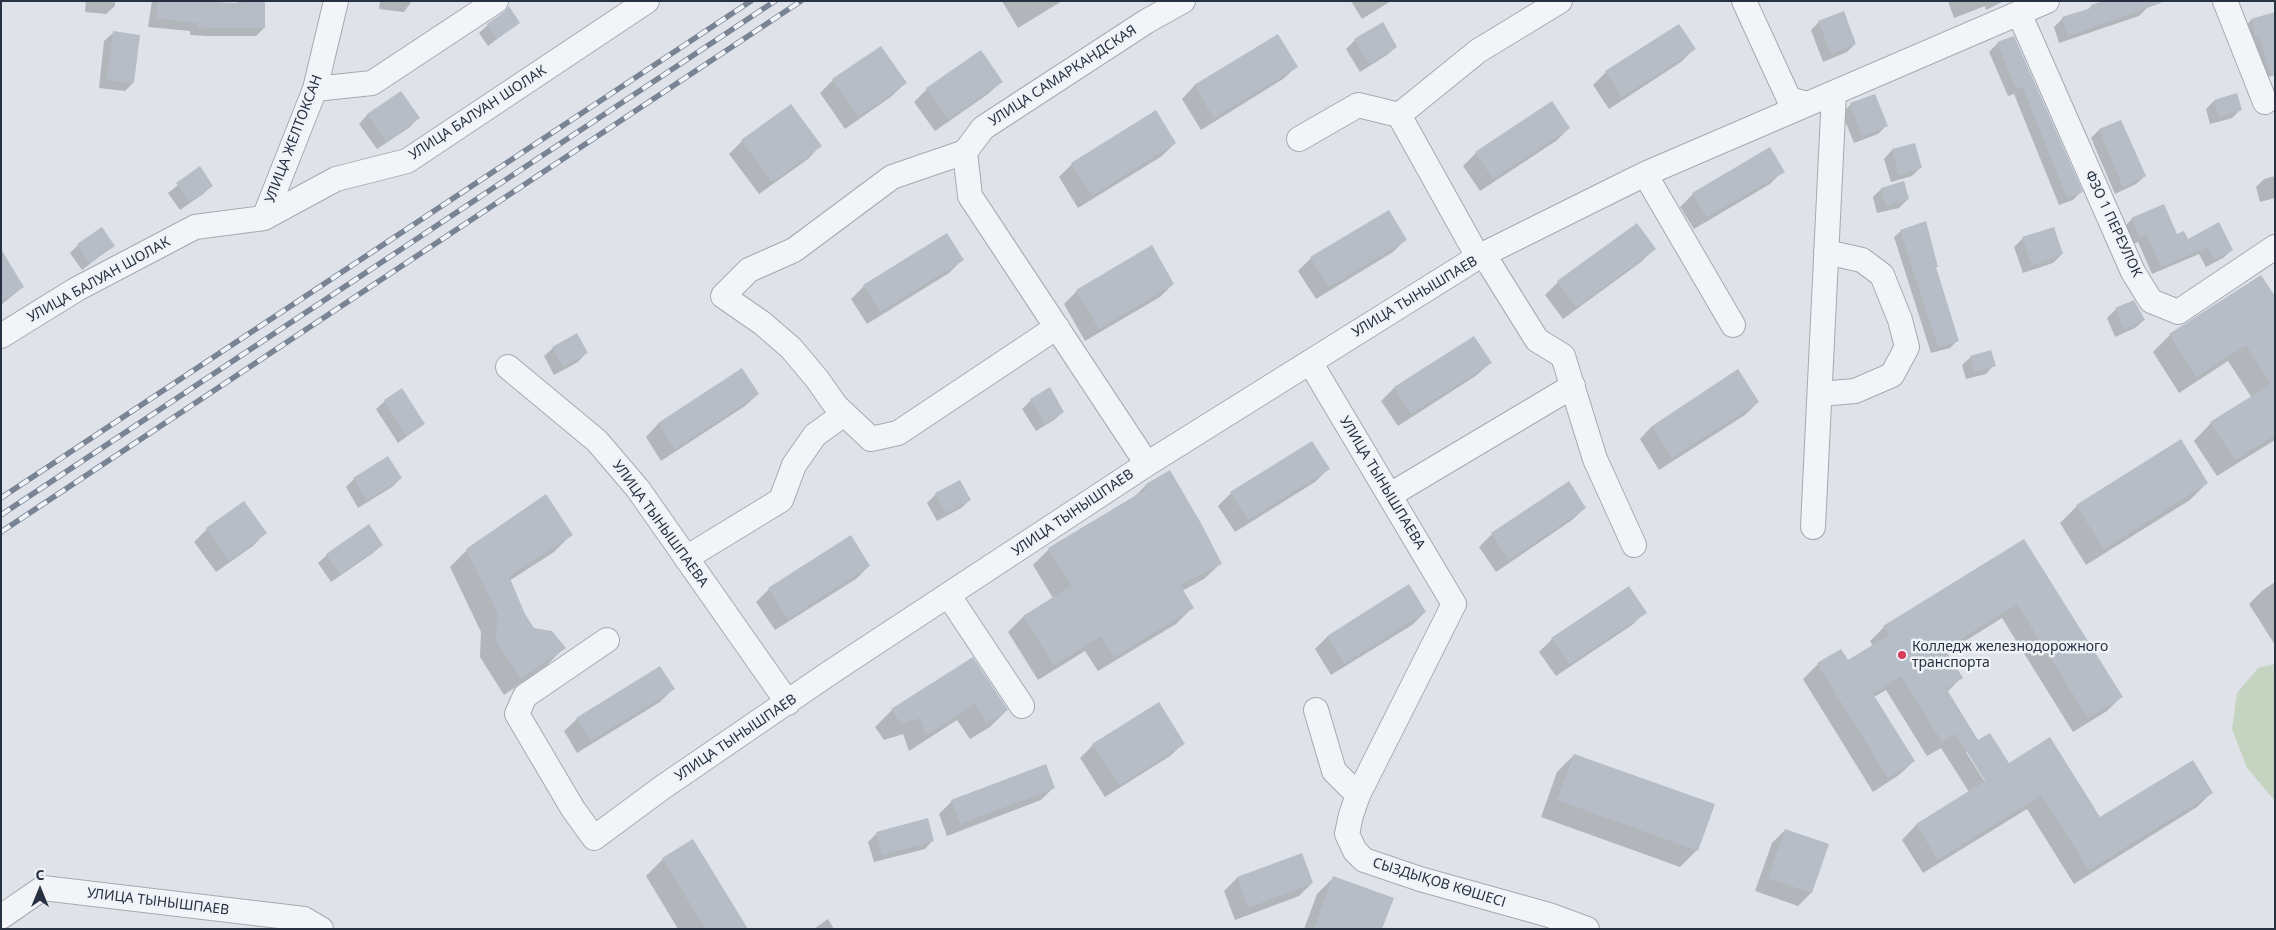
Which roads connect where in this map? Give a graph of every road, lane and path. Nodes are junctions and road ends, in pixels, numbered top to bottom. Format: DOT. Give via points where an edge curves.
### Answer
graph roads {
  1 [pos="336,1"];
  2 [pos="496,1"];
  3 [pos="647,1"];
  4 [pos="1182,1"];
  5 [pos="1560,1"];
  6 [pos="1744,1"];
  7 [pos="2047,1"];
  8 [pos="2225,1"];
  9 [pos="2019,13"];
  10 [pos="315,89"];
  11 [pos="1834,93"];
  12 [pos="2265,102"];
  13 [pos="1808,104"];
  14 [pos="1400,115"];
  15 [pos="1300,140"];
  16 [pos="965,152"];
  17 [pos="1645,174"];
  18 [pos="264,218"];
  19 [pos="2275,247"];
  20 [pos="1826,252"];
  21 [pos="1481,256"];
  22 [pos="1733,325"];
  23 [pos="1057,327"];
  24 [pos="1,336"];
  25 [pos="1310,362"];
  26 [pos="508,367"];
  27 [pos="1572,386"];
  28 [pos="1820,394"];
  29 [pos="844,414"];
  30 [pos="1147,464"];
  31 [pos="1390,496"];
  32 [pos="1813,527"];
  33 [pos="1634,545"];
  34 [pos="686,558"];
  35 [pos="949,596"];
  36 [pos="1454,604"];
  37 [pos="607,640"];
  38 [pos="788,702"];
  39 [pos="1022,706"];
  40 [pos="1316,710"];
  41 [pos="1358,795"];
  42 [pos="1,917"];
  43 [pos="321,929"];
  44 [pos="1587,929"];
  1 -- 10 [label="street, УЛИЦА ЖЕЛТОКСАН"];
  2 -- 10 [label="street" via="372,83"];
  3 -- 18 [label="street, УЛИЦА БАЛУАН ШОЛАК" via="407,161 336,179"];
  4 -- 16 [label="street, УЛИЦА САМАРКАНДСКАЯ" via="983,128"];
  5 -- 14 [label="street" via="1478,52"];
  6 -- 13 [label="street" via="1789,99"];
  7 -- 9 [label="street"];
  8 -- 12 [label="street"];
  9 -- 11 [label="street"];
  9 -- 19 [label="street, ФЗО 1 ПЕРЕУЛОК" via="2133,272 2151,301 2178,312"];
  10 -- 18 [label="street, УЛИЦА ЖЕЛТОКСАН"];
  11 -- 13 [label="street"];
  11 -- 20 [label="street"];
  13 -- 17 [label="street, УЛИЦА ТЫНЫШПАЕВ"];
  14 -- 15 [label="street" via="1358,105"];
  14 -- 21 [label="street"];
  16 -- 23 [label="street" via="970,196"];
  16 -- 29 [label="street" via="892,177 794,250 749,270 723,296 762,322 790,348"];
  17 -- 21 [label="street, УЛИЦА ТЫНЫШПАЕВ"];
  17 -- 22 [label="street"];
  18 -- 24 [label="street, УЛИЦА БАЛУАН ШОЛАК" via="195,227 76,289"];
  20 -- 28 [label="street"];
  20 -- 28 [label="street" via="1862,260 1882,274 1907,346 1892,375 1855,391"];
  21 -- 25 [label="street, УЛИЦА ТЫНЫШПАЕВ"];
  21 -- 27 [label="street" via="1537,340 1564,356"];
  23 -- 29 [label="street" via="898,433 871,439"];
  23 -- 30 [label="street"];
  25 -- 30 [label="street, УЛИЦА ТЫНЫШПАЕВ"];
  25 -- 31 [label="street, УЛИЦА ТЫНЫШПАЕВА"];
  26 -- 34 [label="street, УЛИЦА ТЫНЫШПАЕВА" via="597,441 638,490"];
  27 -- 31 [label="street"];
  27 -- 33 [label="street" via="1595,459"];
  28 -- 32 [label="street"];
  29 -- 34 [label="street" via="815,435 794,464 781,500"];
  30 -- 35 [label="street, УЛИЦА ТЫНЫШПАЕВ"];
  31 -- 36 [label="street, УЛИЦА ТЫНЫШПАЕВА"];
  34 -- 38 [label="street, УЛИЦА ТЫНЫШПАЕВА"];
  35 -- 38 [label="street, УЛИЦА ТЫНЫШПАЕВ"];
  35 -- 39 [label="street"];
  36 -- 41 [label="street, СЫЗДЫҚОВ КӨШЕСІ"];
  37 -- 38 [label="street, УЛИЦА ТЫНЫШПАЕВ" via="525,696 516,714 594,838"];
  40 -- 41 [label="street" via="1334,771"];
  41 -- 44 [label="street, СЫЗДЫҚОВ КӨШЕСІ" via="1347,834 1355,851 1364,860"];
  42 -- 43 [label="street, УЛИЦА ТЫНЫШПАЕВ" via="43,888 304,919"];
}
